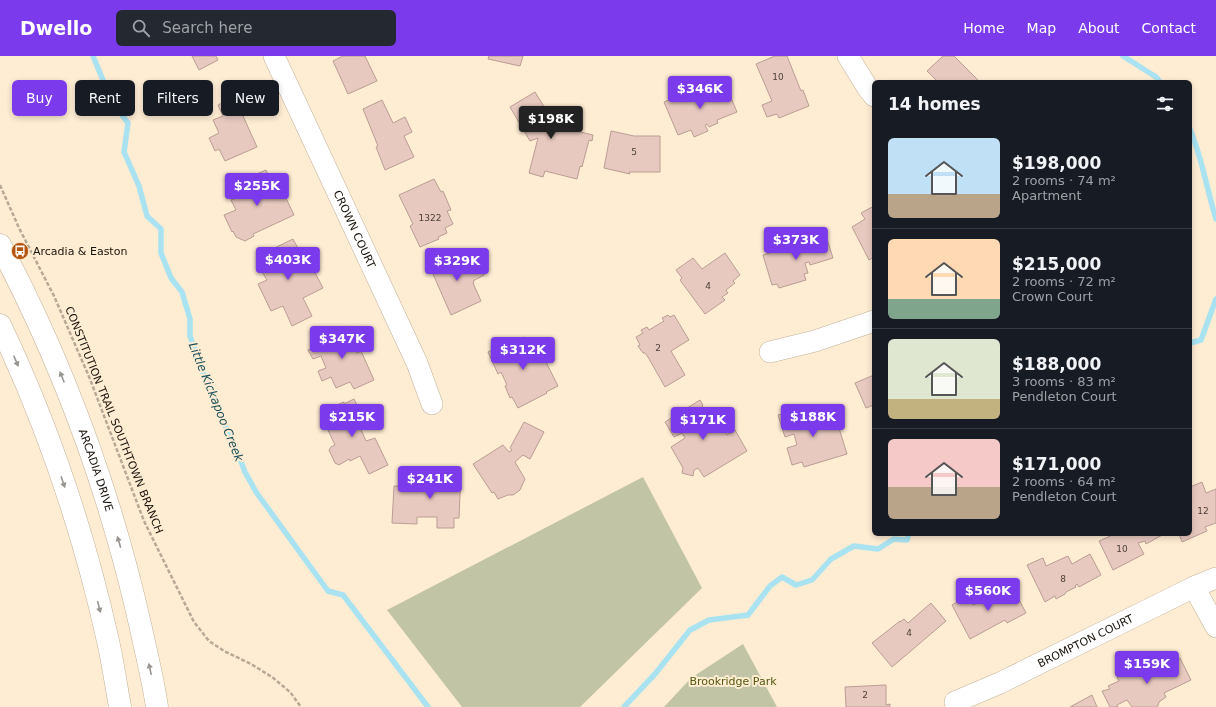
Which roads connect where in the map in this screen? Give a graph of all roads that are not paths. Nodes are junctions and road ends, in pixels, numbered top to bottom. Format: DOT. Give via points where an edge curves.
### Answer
graph roads {
  1 [pos="274,56"];
  2 [pos="848,56"];
  3 [pos="872,93"];
  4 [pos="0,245"];
  5 [pos="872,323"];
  6 [pos="0,325"];
  7 [pos="770,352"];
  8 [pos="432,404"];
  9 [pos="1216,578"];
  10 [pos="1194,587"];
  11 [pos="1216,627"];
  12 [pos="955,702"];
  13 [pos="120,707"];
  14 [pos="157,707"];
  1 -- 8 [label="street, CROWN COURT" via="417,363"];
  2 -- 3 [label="street"];
  14 -- 4 [label="street, ARCADIA DRIVE, one-way" via="132,591 108,503 77,413 50,349"];
  5 -- 7 [label="street"];
  6 -- 13 [label="street, one-way" via="41,419 68,496 108,642"];
  9 -- 10 [label="street, BROMPTON COURT"];
  10 -- 11 [label="street"];
  10 -- 12 [label="street, BROMPTON COURT" via="1000,683"];
}
